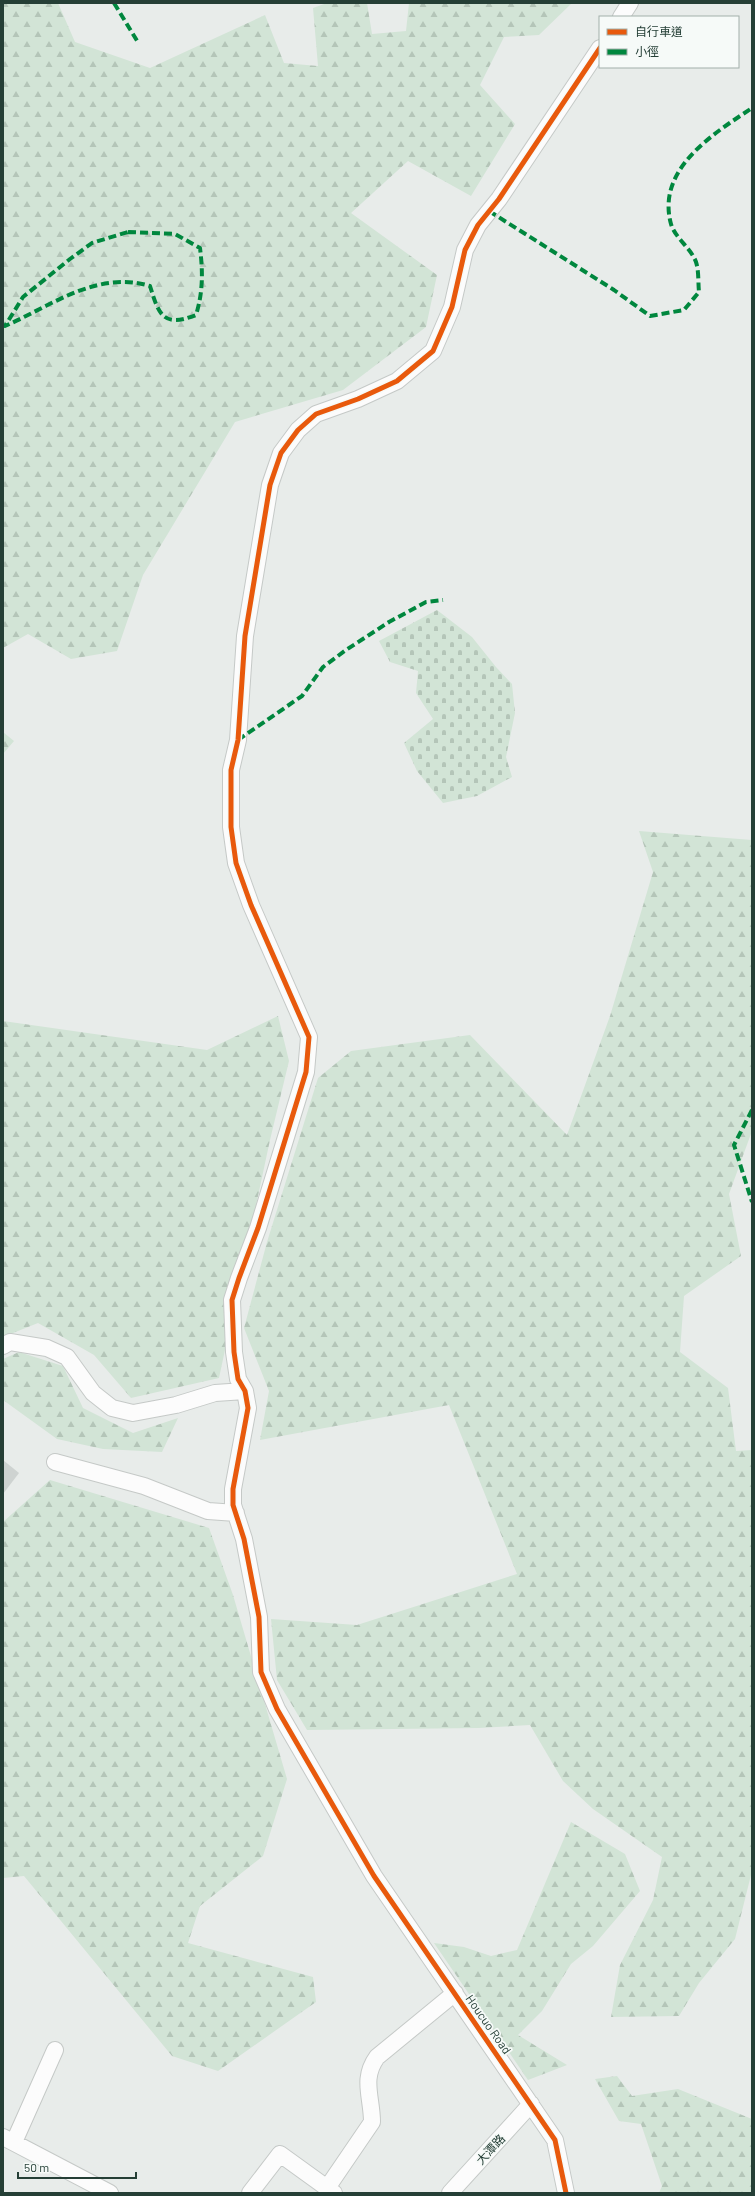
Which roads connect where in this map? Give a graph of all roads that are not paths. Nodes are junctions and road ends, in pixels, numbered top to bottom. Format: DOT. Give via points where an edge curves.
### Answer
graph roads {
  1 [pos="630,3"];
  2 [pos="621,16"];
  3 [pos="599,50"];
  4 [pos="3,1346"];
  5 [pos="245,1391"];
  6 [pos="55,1462"];
  7 [pos="236,1513"];
  8 [pos="455,1993"];
  9 [pos="55,2050"];
  10 [pos="531,2104"];
  11 [pos="8,2140"];
  12 [pos="330,2190"];
  13 [pos="110,2193"];
  14 [pos="250,2193"];
  15 [pos="450,2193"];
  16 [pos="566,2193"];
  1 -- 2 [label="street"];
  3 -- 5 [label="street, Houcuo Road" via="500,199 478,224 465,250 452,307 434,351 397,382 316,414 298,430 281,453 270,485 245,636 238,740 231,770 231,827 236,863 251,905 309,1037 306,1072 258,1228 232,1300 234,1352 238,1379"];
  4 -- 5 [label="street" via="10,1342 47,1348 67,1357 93,1393 112,1408 134,1413 176,1405 215,1393"];
  5 -- 7 [label="street, Houcuo Road" via="248,1408 233,1488 233,1505"];
  6 -- 7 [label="street" via="144,1486 208,1511"];
  7 -- 8 [label="street, Houcuo Road" via="260,1617 261,1672 277,1709 374,1876"];
  8 -- 10 [label="street, Houcuo Road"];
  8 -- 12 [label="street" via="377,2057 371,2066 367,2077 372,2122"];
  9 -- 11 [label="street"];
  10 -- 15 [label="street, 大潭路"];
  10 -- 16 [label="street, Houcuo Road" via="555,2140"];
  11 -- 13 [label="street"];
  12 -- 14 [label="street" via="280,2154"];
}
